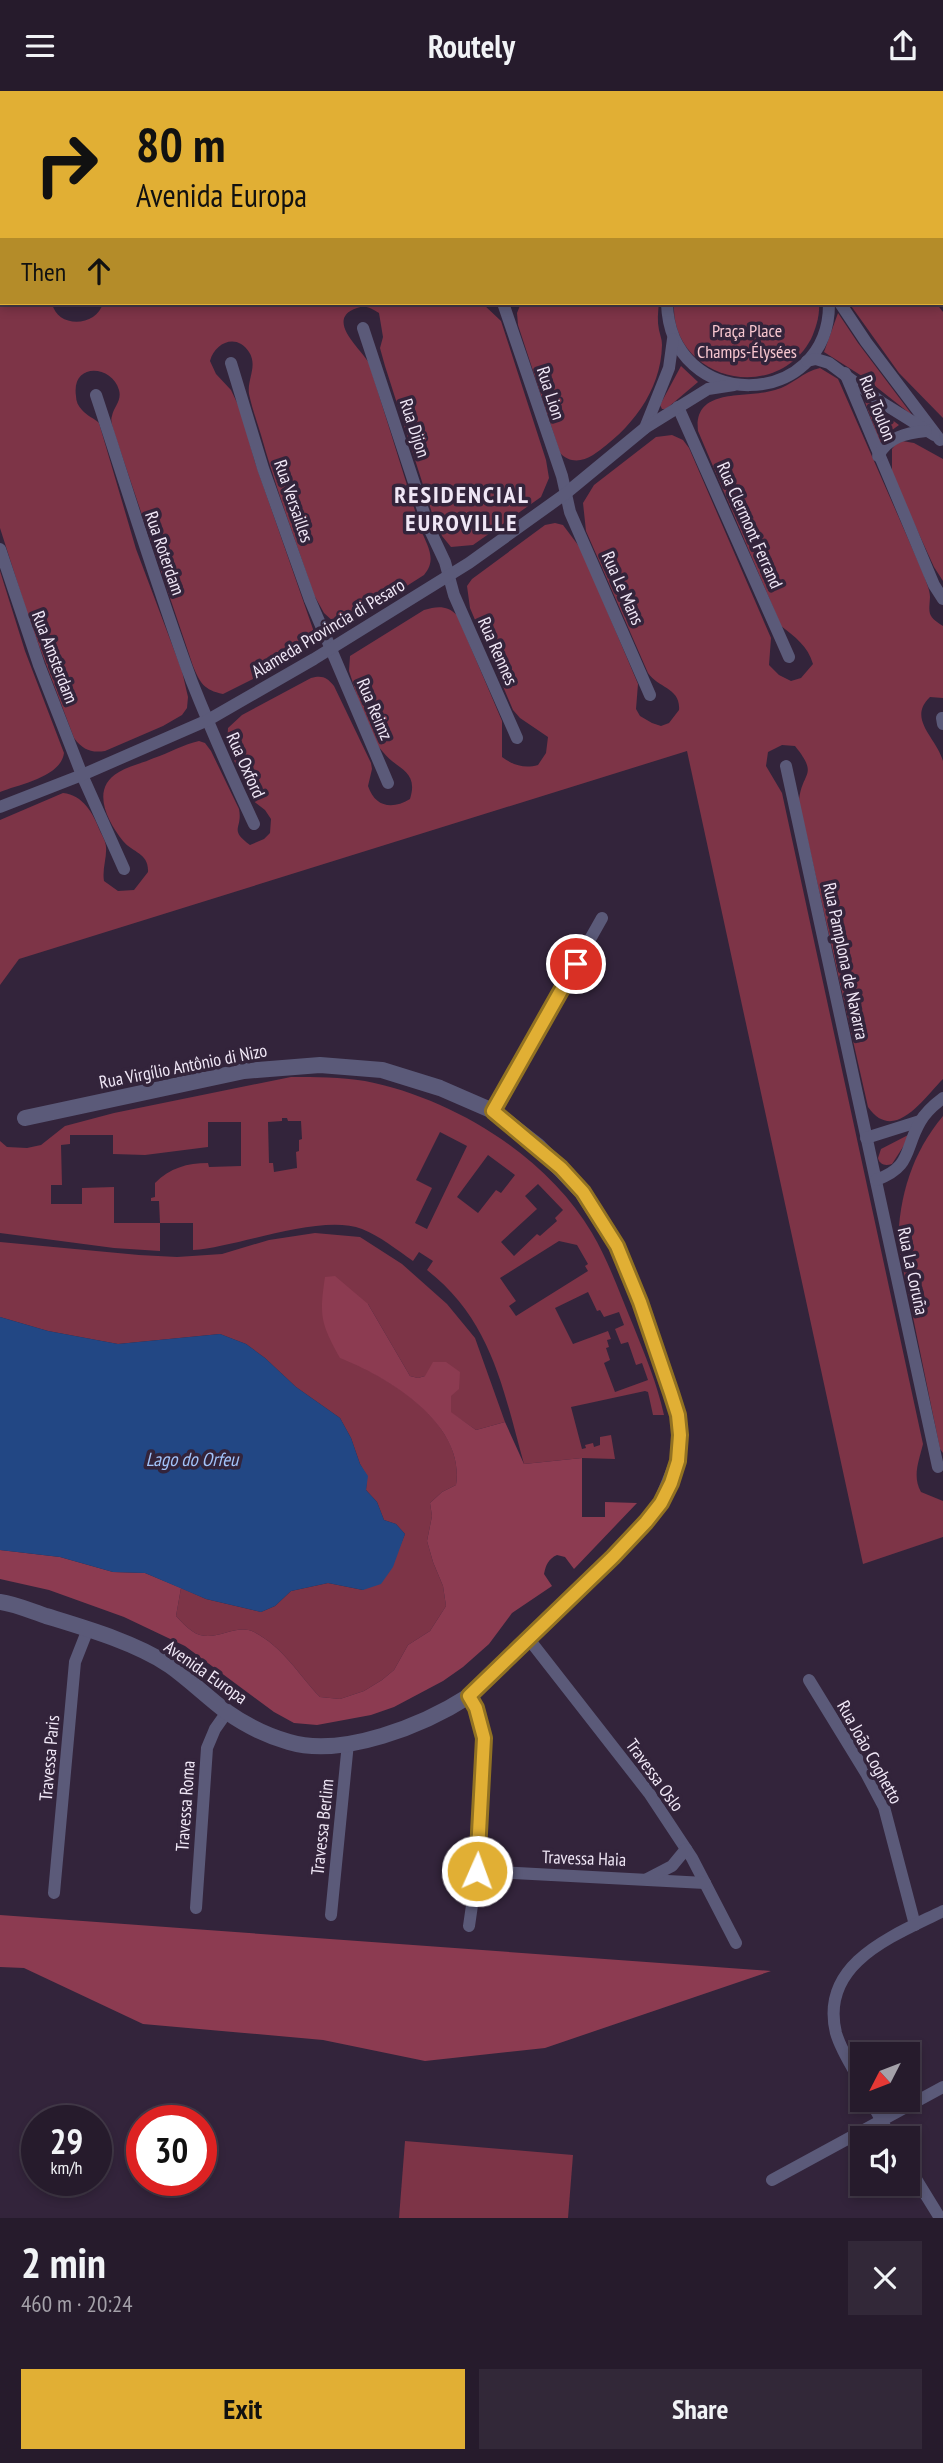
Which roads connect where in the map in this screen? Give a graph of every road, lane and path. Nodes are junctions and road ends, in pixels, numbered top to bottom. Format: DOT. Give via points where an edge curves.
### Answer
graph roads {
  1 [pos="504,305"];
  2 [pos="667,305"];
  3 [pos="829,305"];
  4 [pos="841,305"];
  5 [pos="363,328"];
  6 [pos="672,336"];
  7 [pos="807,361"];
  8 [pos="231,363"];
  9 [pos="845,373"];
  10 [pos="734,385"];
  11 [pos="96,395"];
  12 [pos="678,407"];
  13 [pos="645,428"];
  14 [pos="926,431"];
  15 [pos="942,441"];
  16 [pos="878,456"];
  17 [pos="565,494"];
  18 [pos="0,549"];
  19 [pos="449,577"];
  20 [pos="943,599"];
  21 [pos="331,648"];
  22 [pos="789,657"];
  23 [pos="650,695"];
  24 [pos="208,720"];
  25 [pos="517,738"];
  26 [pos="786,766"];
  27 [pos="82,775"];
  28 [pos="388,783"];
  29 [pos="0,807"];
  30 [pos="254,824"];
  31 [pos="124,869"];
  32 [pos="602,918"];
  33 [pos="943,1098"];
  34 [pos="493,1111"];
  35 [pos="25,1118"];
  36 [pos="920,1121"];
  37 [pos="866,1138"];
  38 [pos="872,1164"];
  39 [pos="876,1180"];
  40 [pos="937,1467"];
  41 [pos="0,1602"];
  42 [pos="88,1629"];
  43 [pos="528,1638"];
  44 [pos="809,1680"];
  45 [pos="469,1696"];
  46 [pos="227,1712"];
  47 [pos="348,1743"];
  48 [pos="686,1849"];
  49 [pos="477,1871"];
  50 [pos="647,1879"];
  51 [pos="705,1883"];
  52 [pos="54,1893"];
  53 [pos="196,1908"];
  54 [pos="943,1911"];
  55 [pos="331,1915"];
  56 [pos="915,1925"];
  57 [pos="470,1926"];
  58 [pos="736,1943"];
  59 [pos="850,2061"];
  60 [pos="943,2087"];
  61 [pos="877,2112"];
  62 [pos="881,2120"];
  63 [pos="884,2126"];
  64 [pos="772,2180"];
  65 [pos="920,2185"];
  66 [pos="940,2218"];
  1 -- 17 [label="street, Rua Lion"];
  2 -- 6 [label="street"];
  3 -- 7 [label="street" via="827,326"];
  4 -- 15 [label="street"];
  5 -- 19 [label="street, Rua Dijon"];
  6 -- 10 [label="street" via="695,366"];
  6 -- 13 [label="street, Alameda Provincia di Pesaro" via="669,368"];
  7 -- 9 [label="street" via="829,363"];
  7 -- 10 [label="street" via="795,372 766,384"];
  8 -- 21 [label="street, Rua Versailles" via="280,516"];
  9 -- 14 [label="street"];
  9 -- 16 [label="street, Rua Toulon"];
  10 -- 12 [label="street, Alameda Provincia di Pesaro" via="708,389"];
  11 -- 24 [label="street, Rua Roterdam" via="148,557"];
  12 -- 13 [label="street, Alameda Provincia di Pesaro"];
  12 -- 22 [label="street, Rua Clermont Ferrand"];
  13 -- 17 [label="street, Alameda Provincia di Pesaro"];
  14 -- 15 [label="street"];
  14 -- 16 [label="street, Rua Toulon" via="905,433"];
  16 -- 20 [label="street, Rua Toulon"];
  17 -- 19 [label="street, Alameda Provincia di Pesaro"];
  17 -- 23 [label="street, Rua Le Mans"];
  18 -- 27 [label="street, Rua Amsterdam"];
  19 -- 21 [label="street, Alameda Provincia di Pesaro"];
  19 -- 25 [label="street, Rua Rennes"];
  21 -- 24 [label="street, Alameda Provincia di Pesaro"];
  21 -- 28 [label="street, Rua Reimz"];
  24 -- 27 [label="street, Alameda Provincia di Pesaro"];
  24 -- 30 [label="street, Rua Oxford"];
  26 -- 37 [label="street, Rua Pamplona de Navarra"];
  27 -- 29 [label="street, Alameda Provincia di Pesaro"];
  27 -- 31 [label="street, Rua Amsterdam"];
  32 -- 34 [label="street"];
  33 -- 36 [label="street"];
  34 -- 35 [label="street, Rua Virgílio Antônio di Nizo" via="382,1070 320,1065 244,1071"];
  34 -- 43 [label="street, Rua Virgílio Antônio di Nizo" via="561,1168 612,1237 640,1302 678,1415 680,1435 678,1461 661,1503 613,1557"];
  36 -- 37 [label="street"];
  36 -- 39 [label="street" via="903,1164"];
  37 -- 38 [label="street, Rua Pamplona de Navarra"];
  38 -- 39 [label="street, Rua La Coruña"];
  39 -- 40 [label="street, Rua La Coruña"];
  41 -- 42 [label="street, Avenida Europa"];
  42 -- 46 [label="street, Avenida Europa" via="167,1664"];
  42 -- 52 [label="street, Travessa Paris" via="75,1662"];
  43 -- 45 [label="street, Avenida Europa"];
  43 -- 48 [label="street, Travessa Oslo" via="649,1793"];
  44 -- 56 [label="street, Rua João Coghetto" via="884,1807"];
  45 -- 47 [label="street, Avenida Europa" via="415,1725"];
  45 -- 49 [label="street" via="484,1738"];
  46 -- 47 [label="street, Avenida Europa" via="289,1743 321,1747"];
  46 -- 53 [label="street, Travessa Roma" via="206,1748"];
  47 -- 55 [label="street, Travessa Berlim"];
  48 -- 50 [label="street, Travessa Haia" via="672,1866"];
  48 -- 51 [label="street, Travessa Oslo"];
  49 -- 50 [label="street, Travessa Haia"];
  49 -- 57 [label="street"];
  50 -- 51 [label="street, Travessa Haia"];
  51 -- 58 [label="street, Travessa Oslo"];
  54 -- 56 [label="street"];
  56 -- 59 [label="street" via="862,1956 844,1975 834,2013 836,2034"];
  60 -- 62 [label="street"];
  61 -- 62 [label="street"];
  62 -- 63 [label="street"];
  62 -- 64 [label="street"];
  65 -- 66 [label="street"];
}
